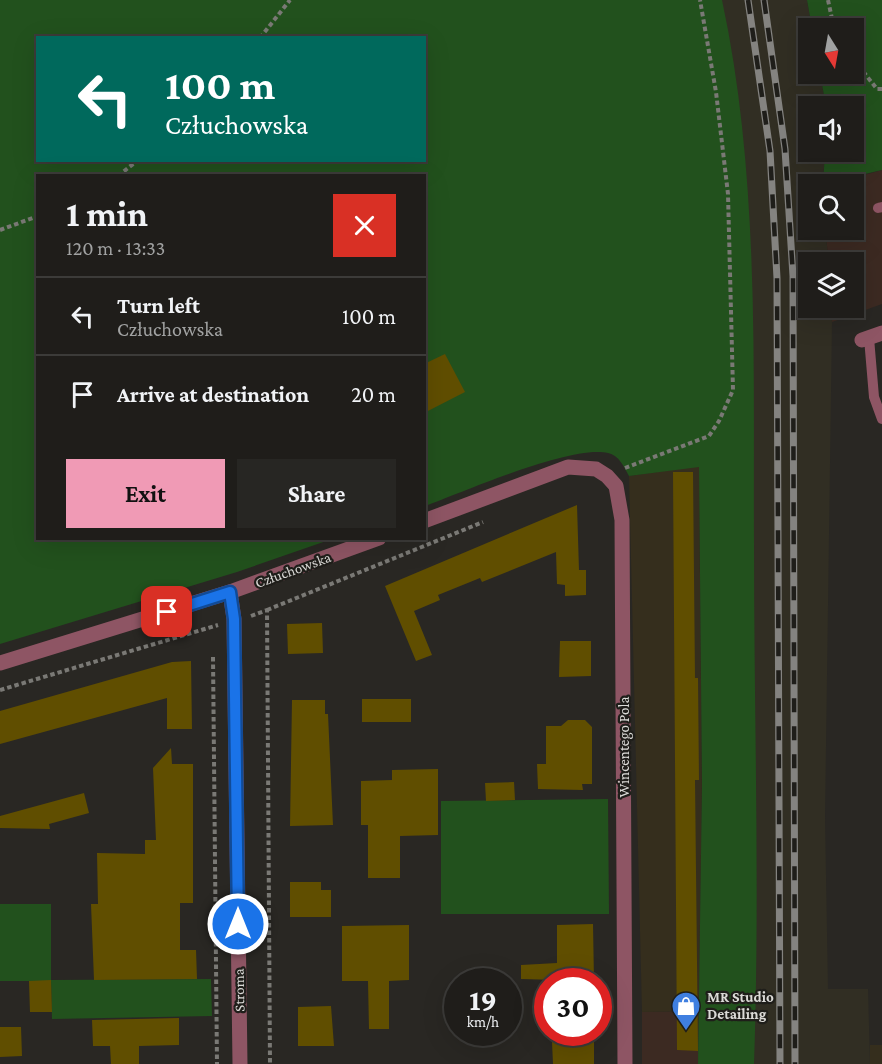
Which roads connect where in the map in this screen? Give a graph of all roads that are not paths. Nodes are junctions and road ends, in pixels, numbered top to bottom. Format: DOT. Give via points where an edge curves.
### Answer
graph roads {
  1 [pos="871,337"];
  2 [pos="882,419"];
  3 [pos="426,520"];
  4 [pos="373,540"];
  5 [pos="230,592"];
  6 [pos="0,663"];
  7 [pos="240,1064"];
  8 [pos="625,1064"];
  1 -- 2 [label="lane" via="874,397"];
  3 -- 8 [label="street, Wincentego Pola" via="568,467 596,469 616,486 622,520"];
  4 -- 5 [label="street, Człuchowska"];
  5 -- 6 [label="street, Człuchowska"];
  5 -- 7 [label="street, Stroma" via="234,619"];
}
